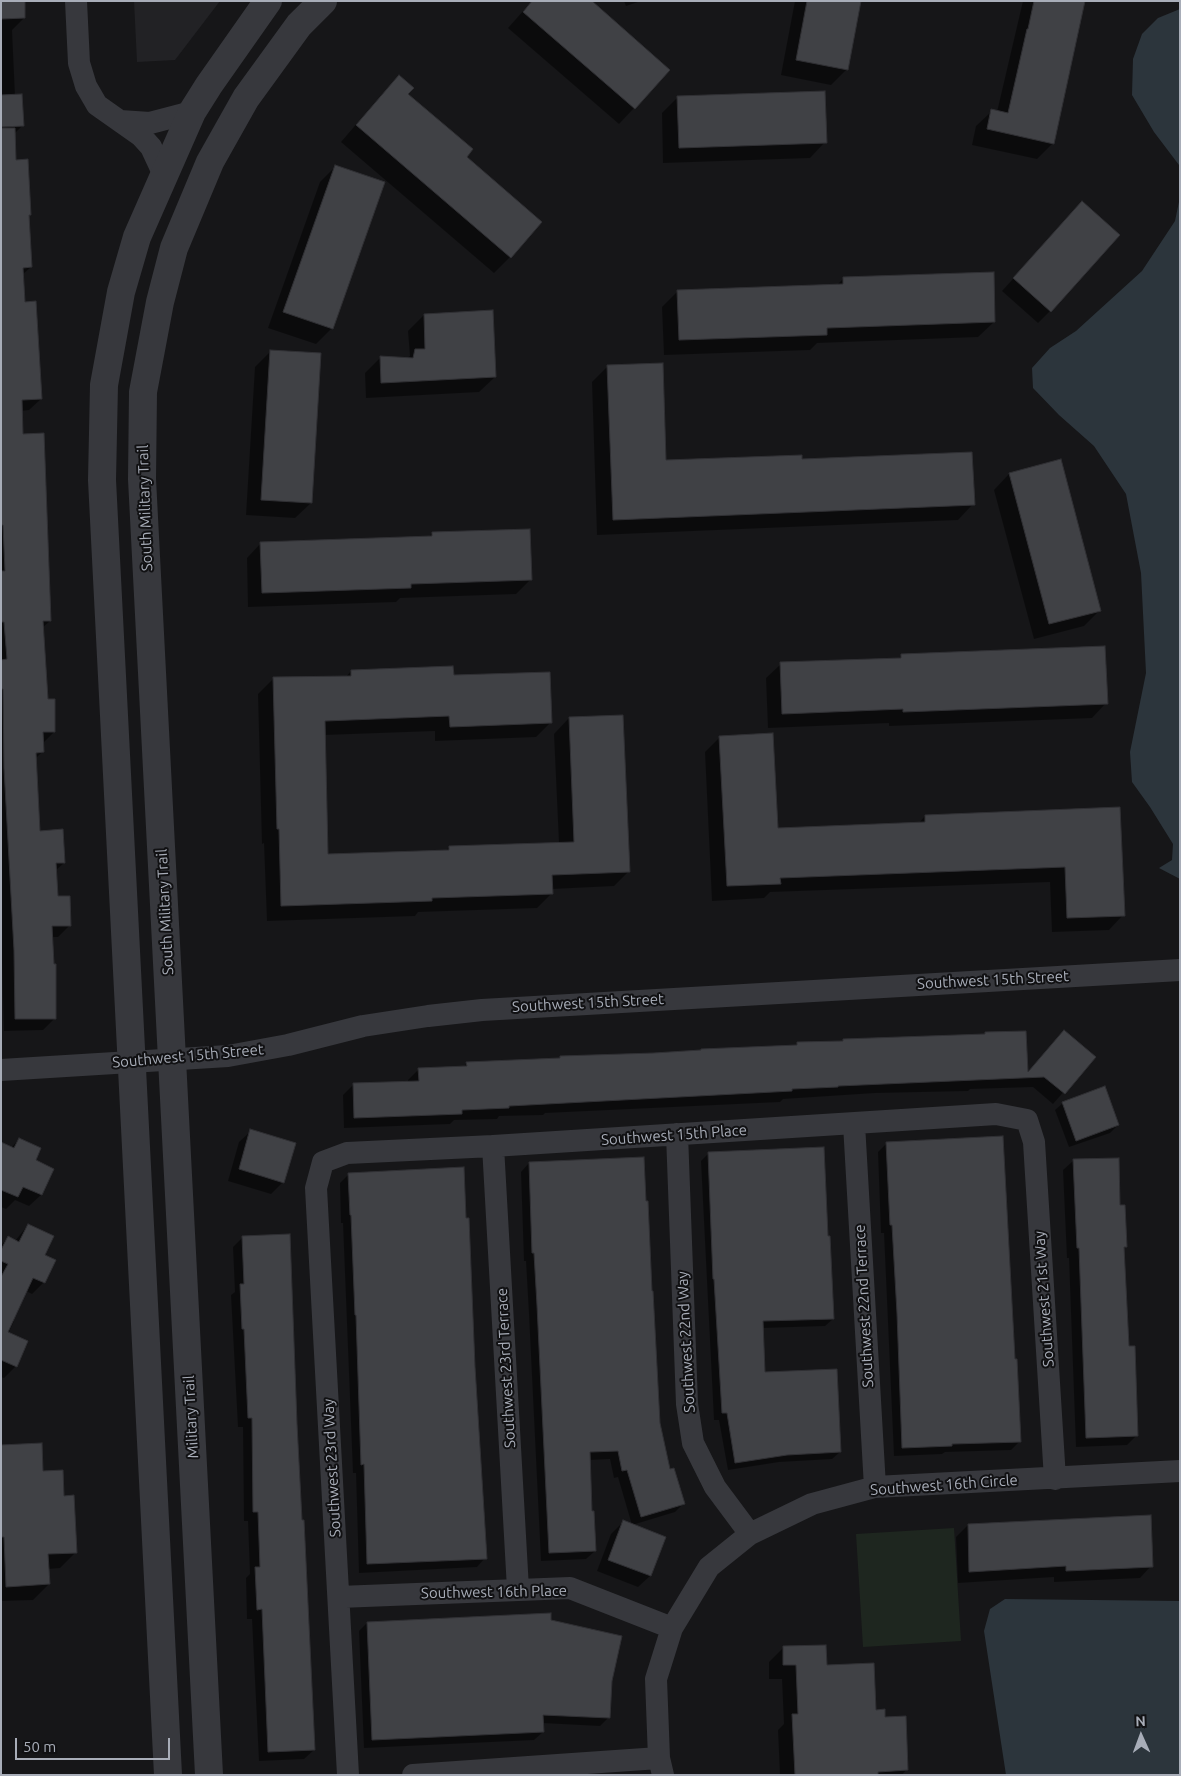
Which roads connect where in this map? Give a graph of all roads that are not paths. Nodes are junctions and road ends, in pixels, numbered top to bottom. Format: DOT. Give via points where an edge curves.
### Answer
graph roads {
  1 [pos="76,1"];
  2 [pos="268,1"];
  3 [pos="322,1"];
  4 [pos="192,112"];
  5 [pos="120,122"];
  6 [pos="164,175"];
  7 [pos="1180,970"];
  8 [pos="172,1060"];
  9 [pos="131,1062"];
  10 [pos="1,1070"];
  11 [pos="1027,1120"];
  12 [pos="854,1124"];
  13 [pos="677,1134"];
  14 [pos="493,1146"];
  15 [pos="323,1162"];
  16 [pos="1180,1470"];
  17 [pos="1055,1478"];
  18 [pos="875,1487"];
  19 [pos="750,1534"];
  20 [pos="518,1589"];
  21 [pos="339,1597"];
  22 [pos="672,1628"];
  23 [pos="661,1766"];
  24 [pos="168,1775"];
  25 [pos="209,1775"];
  26 [pos="348,1775"];
  27 [pos="413,1775"];
  1 -- 5 [label="street" via="79,63 86,86 97,105"];
  2 -- 4 [label="street"];
  3 -- 8 [label="street, South Military Trail" via="299,25 246,98 210,162 174,248 143,392 142,479"];
  4 -- 5 [label="street" via="150,122"];
  4 -- 6 [label="street"];
  5 -- 6 [label="street" via="151,147"];
  6 -- 9 [label="street" via="136,237 121,292 104,385 103,490"];
  7 -- 8 [label="street, Southwest 15th Street" via="482,1010 363,1026 228,1056"];
  8 -- 9 [label="street, Southwest 15th Street"];
  8 -- 25 [label="street, Military Trail"];
  9 -- 10 [label="street, Southwest 15th Street"];
  9 -- 24 [label="street"];
  11 -- 12 [label="street, Southwest 15th Place" via="996,1114"];
  11 -- 17 [label="street, Southwest 21st Way" via="1034,1142"];
  12 -- 13 [label="street, Southwest 15th Place"];
  12 -- 18 [label="street, Southwest 22nd Terrace"];
  13 -- 14 [label="street, Southwest 15th Place"];
  13 -- 19 [label="street, Southwest 22nd Way" via="687,1404 693,1443 715,1487"];
  14 -- 15 [label="street, Southwest 15th Place" via="347,1153"];
  14 -- 20 [label="street, Southwest 23rd Terrace"];
  15 -- 21 [label="street, Southwest 23rd Way" via="316,1188"];
  16 -- 17 [label="street, Southwest 16th Circle"];
  17 -- 18 [label="street, Southwest 16th Circle"];
  18 -- 19 [label="street, Southwest 16th Circle" via="812,1504"];
  19 -- 22 [label="street, Southwest 16th Circle" via="709,1567"];
  20 -- 21 [label="street, Southwest 16th Place"];
  20 -- 22 [label="street, Southwest 16th Place" via="570,1588"];
  21 -- 26 [label="street, Southwest 23rd Way"];
  22 -- 23 [label="street, Southwest 16th Circle" via="656,1679"];
  23 -- 27 [label="street"];
}
